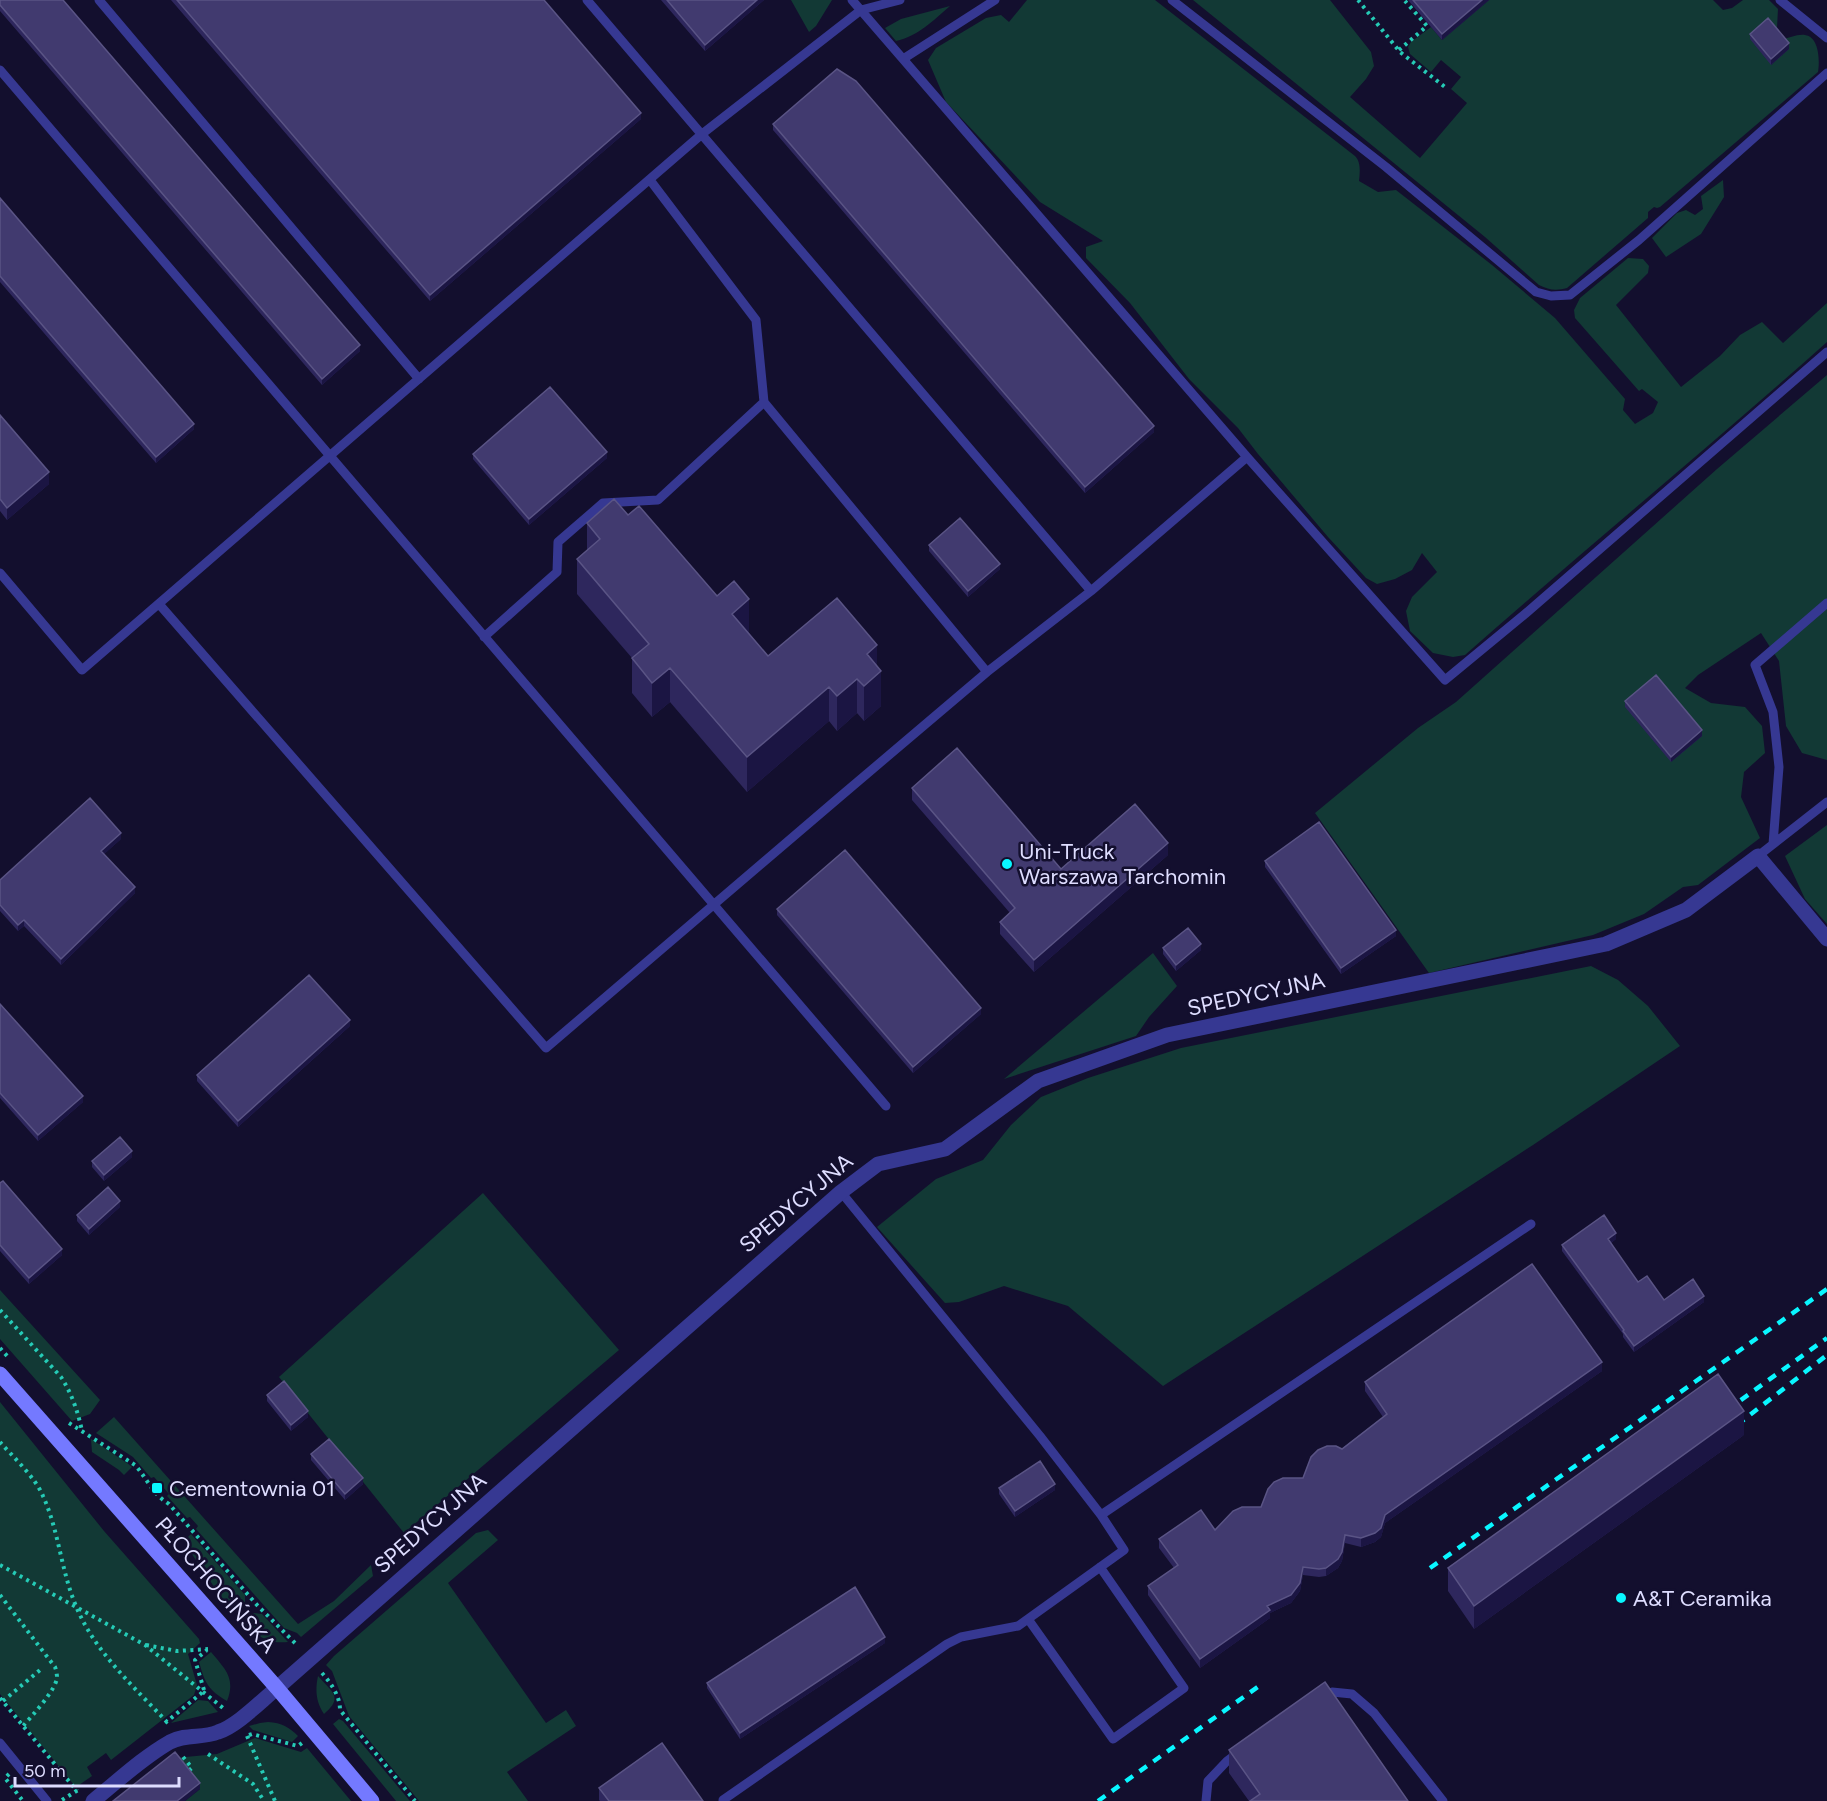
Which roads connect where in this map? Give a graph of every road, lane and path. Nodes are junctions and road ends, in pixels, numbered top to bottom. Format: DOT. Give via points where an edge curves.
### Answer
graph roads {
  1 [pos="99,0"];
  2 [pos="587,0"];
  3 [pos="852,0"];
  4 [pos="900,0"];
  5 [pos="995,0"];
  6 [pos="1172,0"];
  7 [pos="1358,0"];
  8 [pos="1780,0"];
  9 [pos="1405,1"];
  10 [pos="861,10"];
  11 [pos="1827,38"];
  12 [pos="1399,50"];
  13 [pos="903,60"];
  14 [pos="0,70"];
  15 [pos="1827,73"];
  16 [pos="1444,87"];
  17 [pos="702,134"];
  18 [pos="650,180"];
  19 [pos="1827,352"];
  20 [pos="419,379"];
  21 [pos="764,402"];
  22 [pos="330,456"];
  23 [pos="1246,456"];
  24 [pos="0,573"];
  25 [pos="1091,591"];
  26 [pos="1827,603"];
  27 [pos="159,604"];
  28 [pos="484,637"];
  29 [pos="987,672"];
  30 [pos="1827,802"];
  31 [pos="1773,844"];
  32 [pos="1758,855"];
  33 [pos="713,904"];
  34 [pos="1827,939"];
  35 [pos="885,1106"];
  36 [pos="841,1192"];
  37 [pos="1531,1224"];
  38 [pos="0,1310"];
  39 [pos="0,1348"];
  40 [pos="16,1366"];
  41 [pos="0,1374"];
  42 [pos="63,1420"];
  43 [pos="82,1431"];
  44 [pos="0,1442"];
  45 [pos="1101,1515"];
  46 [pos="0,1565"];
  47 [pos="1100,1567"];
  48 [pos="0,1595"];
  49 [pos="76,1606"];
  50 [pos="1028,1619"];
  51 [pos="296,1644"];
  52 [pos="145,1645"];
  53 [pos="40,1670"];
  54 [pos="322,1673"];
  55 [pos="277,1688"];
  56 [pos="204,1691"];
  57 [pos="1317,1699"];
  58 [pos="1,1700"];
  59 [pos="223,1708"];
  60 [pos="167,1722"];
  61 [pos="23,1726"];
  62 [pos="247,1736"];
  63 [pos="239,1740"];
  64 [pos="303,1742"];
  65 [pos="0,1743"];
  66 [pos="1245,1748"];
  67 [pos="214,1750"];
  68 [pos="189,1753"];
  69 [pos="186,1772"];
  70 [pos="77,1791"];
  71 [pos="47,1801"];
  72 [pos="93,1801"];
  73 [pos="264,1801"];
  74 [pos="275,1801"];
  75 [pos="372,1801"];
  76 [pos="415,1801"];
  77 [pos="724,1801"];
  78 [pos="1206,1801"];
  79 [pos="1443,1801"];
  1 -- 20 [label="lane"];
  2 -- 17 [label="lane"];
  3 -- 10 [label="lane"];
  4 -- 10 [label="lane"];
  5 -- 13 [label="lane"];
  6 -- 15 [label="lane" via="1386,167 1536,292 1551,296 1570,295 1639,240"];
  7 -- 12 [label="path"];
  8 -- 11 [label="lane"];
  9 -- 12 [label="path" via="1426,26"];
  10 -- 13 [label="lane"];
  10 -- 17 [label="lane"];
  12 -- 16 [label="path"];
  13 -- 23 [label="lane"];
  14 -- 22 [label="lane"];
  17 -- 18 [label="lane"];
  17 -- 25 [label="lane"];
  18 -- 20 [label="lane"];
  18 -- 21 [label="lane" via="756,320"];
  19 -- 23 [label="lane" via="1446,680"];
  20 -- 22 [label="lane"];
  21 -- 28 [label="lane" via="658,500 603,503 558,542 557,572"];
  21 -- 29 [label="lane"];
  22 -- 27 [label="lane"];
  22 -- 28 [label="lane"];
  23 -- 25 [label="lane"];
  24 -- 27 [label="lane" via="82,670"];
  25 -- 29 [label="lane"];
  26 -- 31 [label="lane" via="1755,665 1773,712 1779,767"];
  27 -- 33 [label="lane" via="546,1048"];
  28 -- 33 [label="lane"];
  29 -- 33 [label="lane"];
  30 -- 31 [label="lane"];
  31 -- 32 [label="lane"];
  32 -- 34 [label="street"];
  32 -- 36 [label="street, SPEDYCYJNA" via="1686,910 1606,944 1167,1035 1038,1081 945,1149 878,1164"];
  33 -- 35 [label="lane"];
  36 -- 45 [label="lane"];
  36 -- 55 [label="street, SPEDYCYJNA"];
  37 -- 45 [label="lane"];
  38 -- 43 [label="path" via="62,1377"];
  39 -- 40 [label="path"];
  41 -- 55 [label="main road, PŁOCHOCIŃSKA"];
  42 -- 43 [label="path"];
  43 -- 51 [label="path" via="135,1465 160,1499 169,1504"];
  44 -- 49 [label="path" via="43,1494"];
  45 -- 47 [label="lane" via="1124,1550"];
  46 -- 49 [label="path"];
  47 -- 50 [label="lane"];
  47 -- 50 [label="lane" via="1184,1688 1113,1738"];
  48 -- 61 [label="path" via="58,1676"];
  49 -- 52 [label="path"];
  49 -- 60 [label="path" via="111,1662"];
  50 -- 77 [label="lane" via="1018,1626 961,1637 947,1644"];
  52 -- 56 [label="path"];
  52 -- 56 [label="path" via="177,1651 208,1649 195,1660"];
  53 -- 58 [label="path"];
  54 -- 76 [label="path" via="333,1684 340,1710"];
  55 -- 72 [label="street, SPEDYCYJNA" via="224,1730 184,1736 165,1745"];
  55 -- 75 [label="main road, PŁOCHOCIŃSKA"];
  56 -- 59 [label="path"];
  57 -- 79 [label="lane" via="1332,1692 1352,1694 1374,1713"];
  58 -- 61 [label="path"];
  61 -- 70 [label="path"];
  62 -- 63 [label="path"];
  62 -- 64 [label="path" via="298,1746"];
  62 -- 74 [label="path"];
  65 -- 71 [label="lane"];
  66 -- 78 [label="lane" via="1208,1781"];
  67 -- 73 [label="path" via="205,1752 253,1784"];
  68 -- 69 [label="path" via="182,1755 192,1768"];
}
